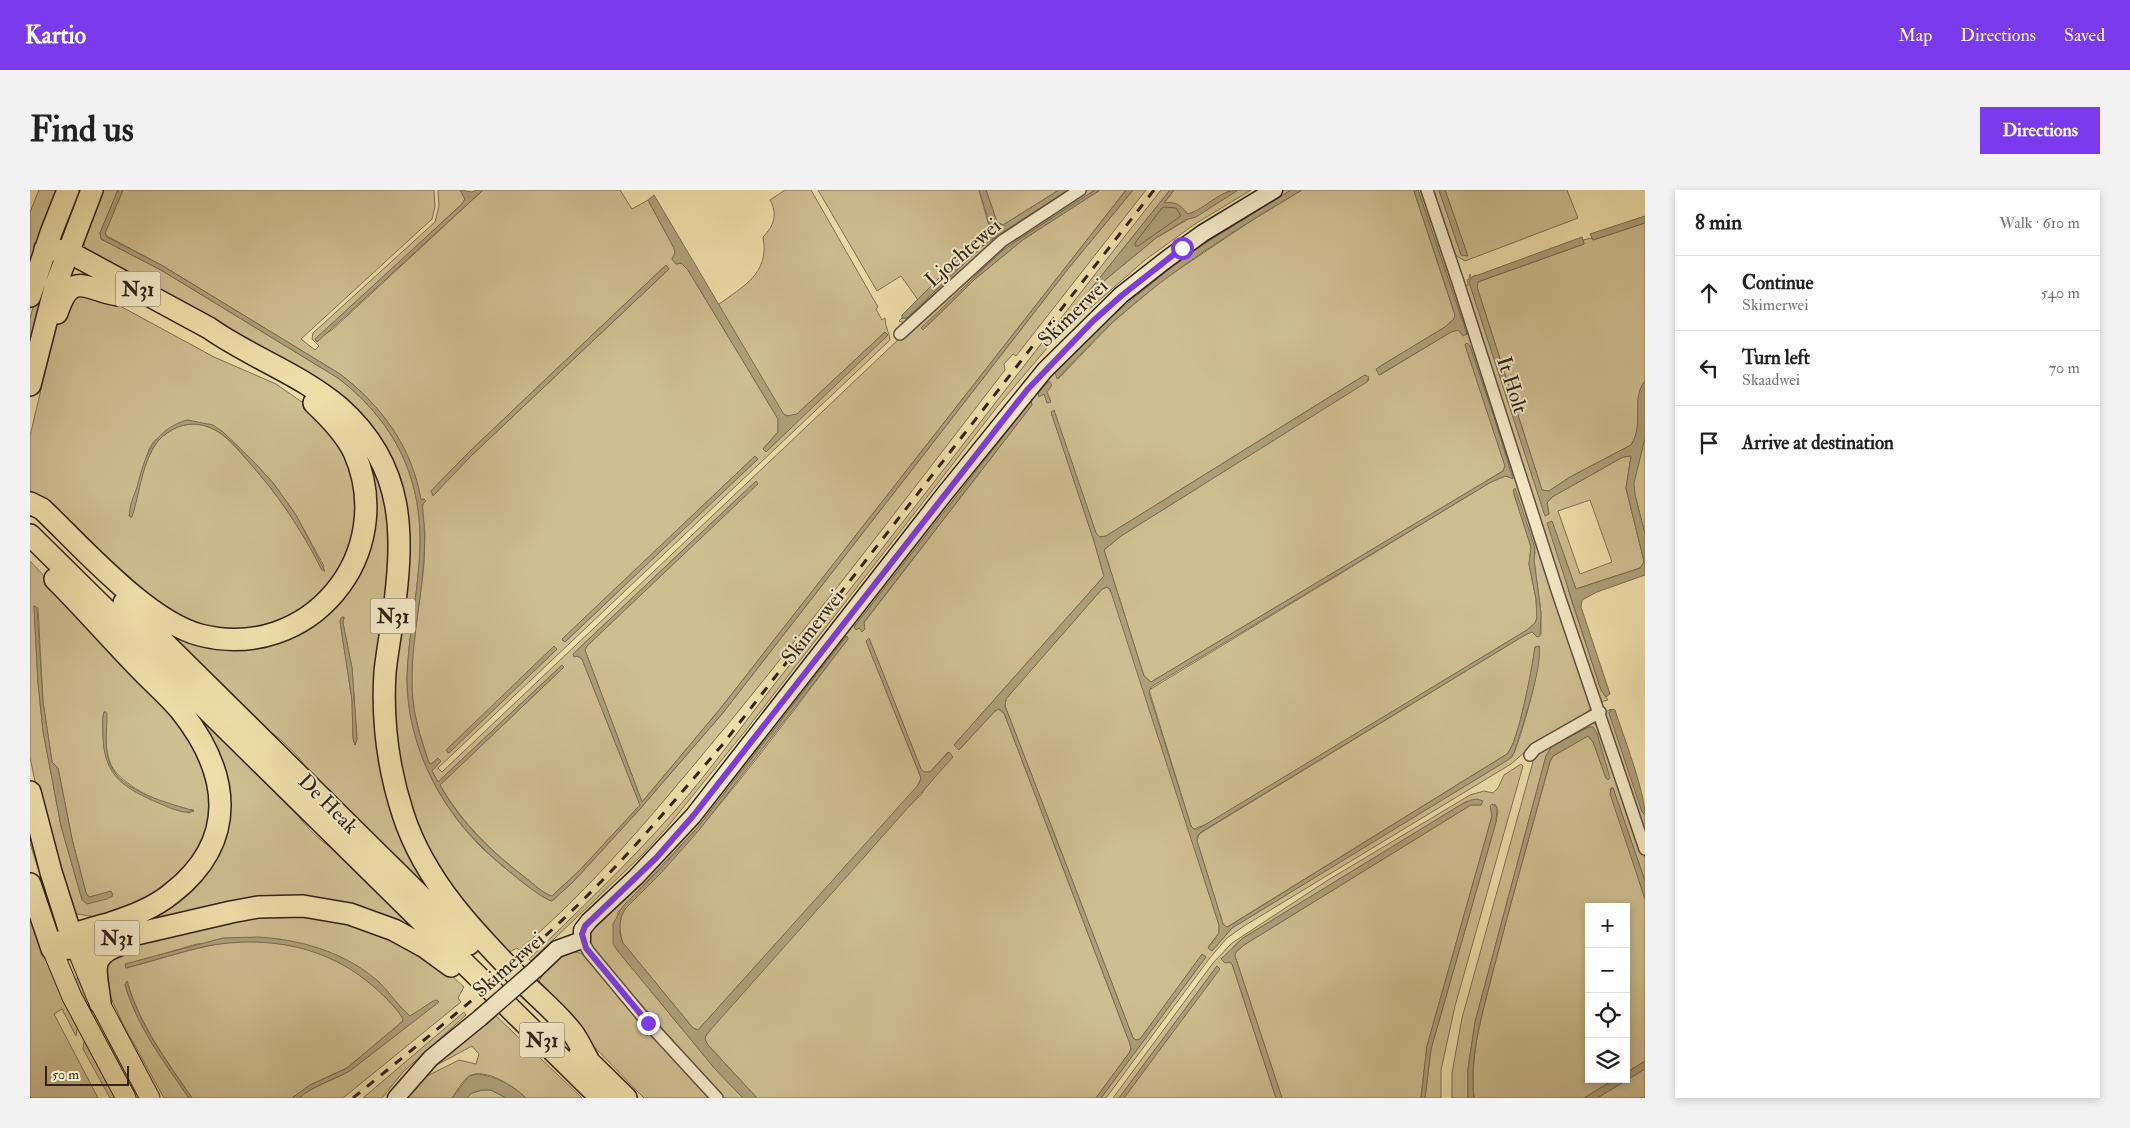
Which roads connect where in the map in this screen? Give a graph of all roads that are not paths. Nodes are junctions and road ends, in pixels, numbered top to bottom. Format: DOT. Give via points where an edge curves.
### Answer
graph roads {
  1 [pos="68,190"];
  2 [pos="92,190"];
  3 [pos="1080,190"];
  4 [pos="1274,190"];
  5 [pos="1427,190"];
  6 [pos="45,249"];
  7 [pos="65,258"];
  8 [pos="119,295"];
  9 [pos="30,296"];
  10 [pos="900,334"];
  11 [pos="41,340"];
  12 [pos="30,385"];
  13 [pos="30,503"];
  14 [pos="30,510"];
  15 [pos="30,535"];
  16 [pos="30,554"];
  17 [pos="1600,712"];
  18 [pos="1530,755"];
  19 [pos="30,792"];
  20 [pos="1645,849"];
  21 [pos="30,884"];
  22 [pos="159,928"];
  23 [pos="582,940"];
  24 [pos="73,941"];
  25 [pos="52,949"];
  26 [pos="100,1003"];
  27 [pos="584,1069"];
  28 [pos="126,1098"];
  29 [pos="150,1098"];
  30 [pos="396,1098"];
  31 [pos="601,1098"];
  32 [pos="626,1098"];
  33 [pos="717,1098"];
  1 -- 6 [label="highway"];
  2 -- 7 [label="highway"];
  3 -- 10 [label="street, Ljochtewei" via="1002,241"];
  4 -- 23 [label="street, Skimerwei" via="1167,259 1093,321 1045,370 693,816 656,858 589,921 582,930"];
  5 -- 17 [label="street, It Holt"];
  6 -- 7 [label="highway"];
  6 -- 9 [label="highway"];
  7 -- 8 [label="highway, N31"];
  7 -- 11 [label="highway"];
  7 -- 27 [label="highway, N31" via="209,328 321,394 351,419 368,439 388,476 398,515 399,567 385,671 385,722 388,752 403,814 416,846 446,896 483,940 572,1032"];
  8 -- 11 [label="highway, N31" via="107,294 86,285 72,288 63,298 54,325"];
  8 -- 13 [label="highway, N31" via="300,393 329,418 344,436 361,473 366,514 359,552 334,594 300,622 258,638 222,639 199,635 159,615 128,591 42,509"];
  11 -- 12 [label="highway"];
  14 -- 27 [label="highway, De Heak / N31"];
  15 -- 27 [label="highway, De Heak / N31"];
  16 -- 24 [label="highway, N31" via="181,710 204,744 218,783 219,812 213,845 189,878 164,900 142,912"];
  17 -- 18 [label="street"];
  17 -- 20 [label="street, It Holt"];
  19 -- 24 [label="highway"];
  21 -- 25 [label="highway"];
  22 -- 24 [label="highway, N31"];
  22 -- 26 [label="highway, N31" via="139,940 102,953 96,965"];
  22 -- 27 [label="highway, N31" via="258,907 303,906 350,914 394,930 425,947 448,964 537,1047"];
  23 -- 30 [label="street, Skimerwei, bridge" via="557,949 431,1058"];
  23 -- 33 [label="street" via="588,952 636,1009"];
  24 -- 25 [label="highway"];
  24 -- 26 [label="main road"];
  25 -- 28 [label="main road" via="81,1014"];
  26 -- 29 [label="main road"];
  27 -- 31 [label="highway, De Heak / N31"];
  27 -- 32 [label="highway, De Heak / N31"];
}
